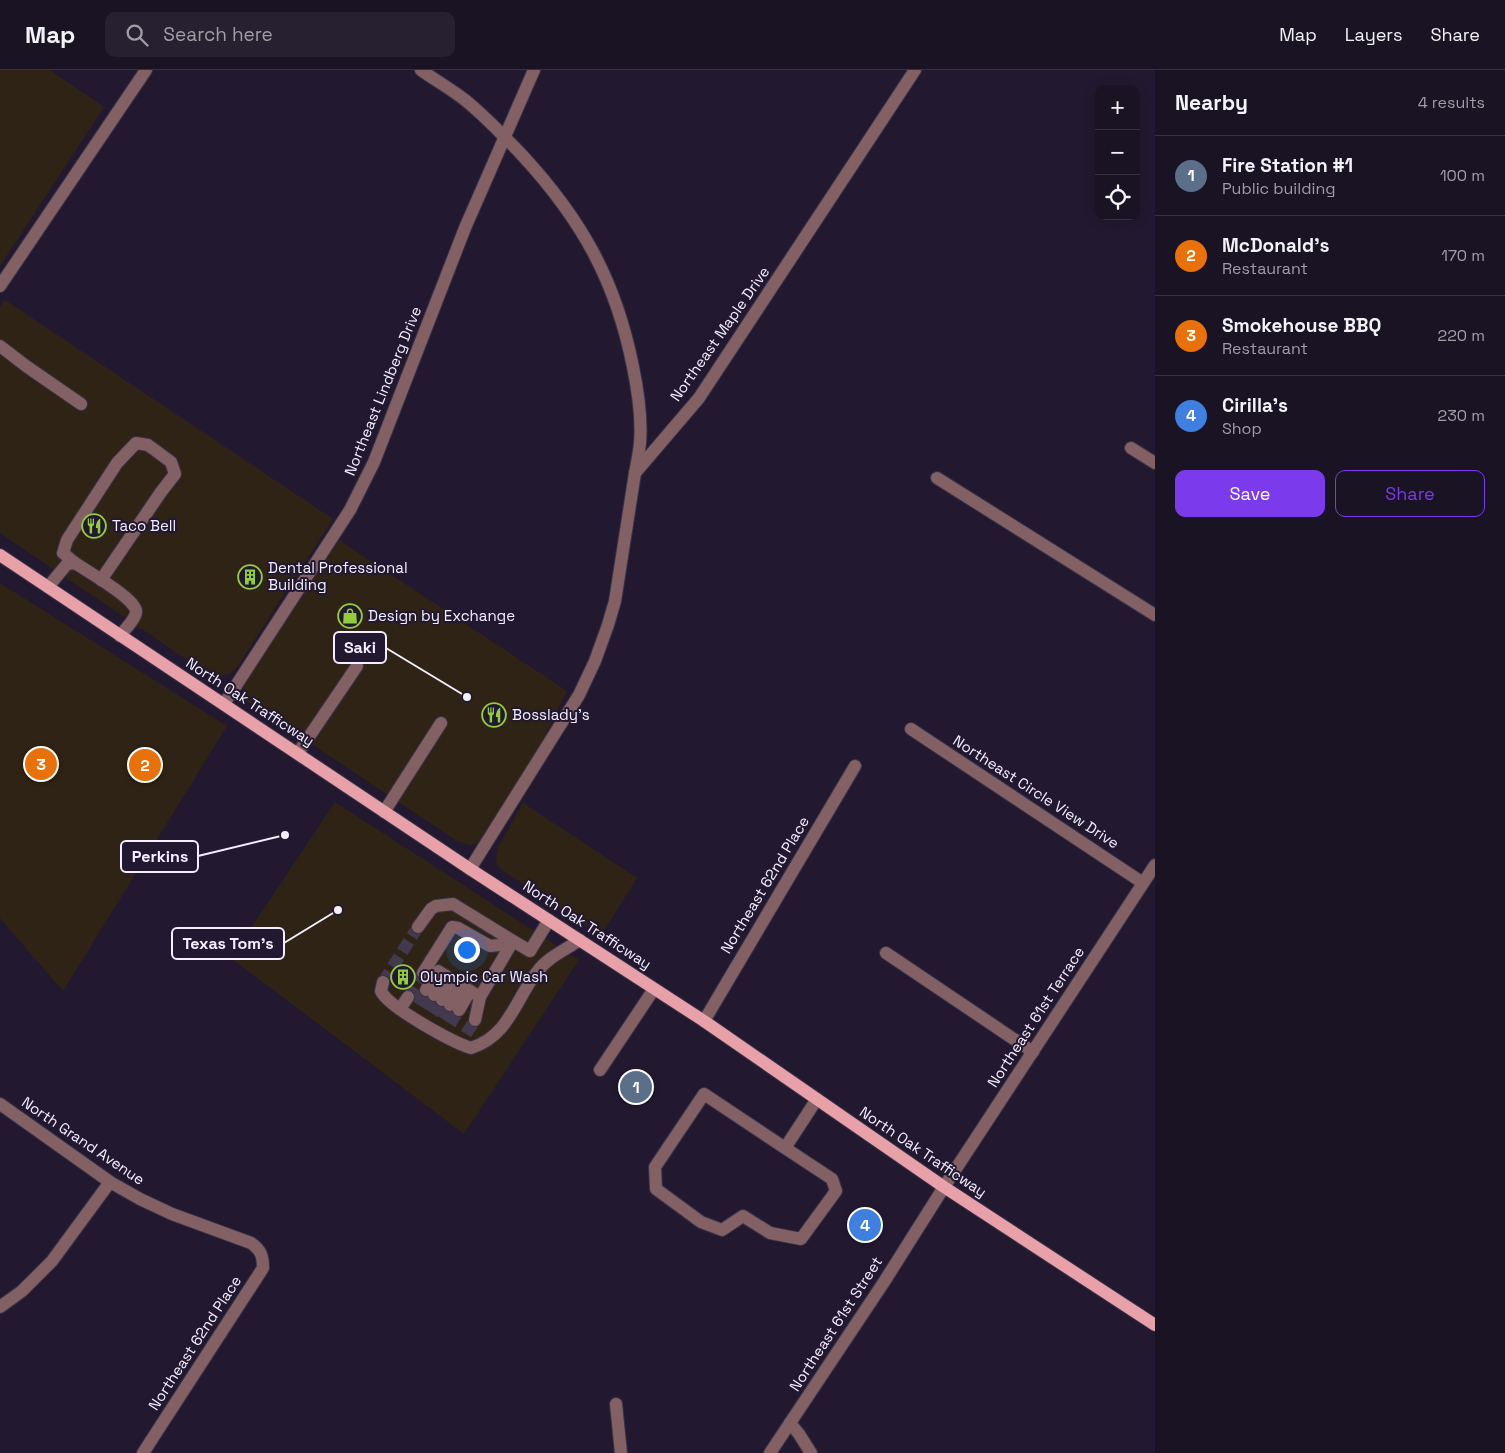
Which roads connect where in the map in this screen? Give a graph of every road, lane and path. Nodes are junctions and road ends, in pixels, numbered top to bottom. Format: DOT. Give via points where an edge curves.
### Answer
graph roads {
  1 [pos="146,70"];
  2 [pos="421,70"];
  3 [pos="534,70"];
  4 [pos="915,70"];
  5 [pos="505,137"];
  6 [pos="0,286"];
  7 [pos="0,346"];
  8 [pos="81,404"];
  9 [pos="1131,448"];
  10 [pos="1155,463"];
  11 [pos="635,473"];
  12 [pos="937,478"];
  13 [pos="0,555"];
  14 [pos="75,563"];
  15 [pos="101,580"];
  16 [pos="48,587"];
  17 [pos="1155,615"];
  18 [pos="120,636"];
  19 [pos="357,666"];
  20 [pos="224,704"];
  21 [pos="441,723"];
  22 [pos="911,729"];
  23 [pos="298,753"];
  24 [pos="855,766"];
  25 [pos="384,812"];
  26 [pos="1155,865"];
  27 [pos="470,869"];
  28 [pos="1143,882"];
  29 [pos="451,904"];
  30 [pos="549,920"];
  31 [pos="418,927"];
  32 [pos="580,940"];
  33 [pos="514,941"];
  34 [pos="500,945"];
  35 [pos="530,951"];
  36 [pos="886,953"];
  37 [pos="537,972"];
  38 [pos="423,973"];
  39 [pos="383,982"];
  40 [pos="458,984"];
  41 [pos="654,988"];
  42 [pos="451,1005"];
  43 [pos="704,1021"];
  44 [pos="1033,1052"];
  45 [pos="600,1070"];
  46 [pos="817,1099"];
  47 [pos="0,1104"];
  48 [pos="785,1148"];
  49 [pos="110,1182"];
  50 [pos="944,1187"];
  51 [pos="259,1249"];
  52 [pos="0,1307"];
  53 [pos="1155,1325"];
  54 [pos="616,1404"];
  55 [pos="790,1423"];
  56 [pos="774,1451"];
  57 [pos="143,1453"];
  58 [pos="621,1453"];
  59 [pos="811,1453"];
  1 -- 6 [label="street"];
  2 -- 5 [label="street" via="464,100"];
  3 -- 5 [label="street, Northeast Lindberg Drive"];
  4 -- 11 [label="street, Northeast Maple Drive" via="699,398"];
  5 -- 11 [label="street" via="564,205 588,240 606,276 621,316 636,385 640,442"];
  5 -- 20 [label="street, Northeast Lindberg Drive" via="465,228 363,486"];
  7 -- 8 [label="street"];
  9 -- 10 [label="street"];
  11 -- 27 [label="street" via="615,601 595,660 578,694"];
  12 -- 17 [label="street"];
  13 -- 16 [label="main road, North Oak Trafficway"];
  14 -- 15 [label="street"];
  14 -- 15 [label="street" via="63,553 67,540 117,463 136,443 148,445 171,462 175,474"];
  14 -- 16 [label="street" via="67,564"];
  15 -- 18 [label="street" via="130,599 136,607 136,613"];
  16 -- 18 [label="main road, North Oak Trafficway"];
  18 -- 20 [label="main road, North Oak Trafficway"];
  19 -- 23 [label="street"];
  20 -- 23 [label="main road, North Oak Trafficway"];
  21 -- 25 [label="street"];
  22 -- 28 [label="street, Northeast Circle View Drive"];
  23 -- 25 [label="main road, North Oak Trafficway"];
  24 -- 43 [label="street, Northeast 62nd Place"];
  25 -- 27 [label="main road, North Oak Trafficway"];
  26 -- 28 [label="street, Northeast 61st Terrace"];
  27 -- 30 [label="main road, North Oak Trafficway"];
  28 -- 44 [label="street, Northeast 61st Terrace"];
  29 -- 31 [label="street" via="431,909"];
  29 -- 33 [label="street"];
  29 -- 34 [label="street" via="462,922"];
  30 -- 32 [label="main road, North Oak Trafficway"];
  30 -- 35 [label="street"];
  32 -- 37 [label="street" via="553,956"];
  32 -- 41 [label="main road, North Oak Trafficway"];
  33 -- 34 [label="street"];
  33 -- 35 [label="street"];
  33 -- 40 [label="street"];
  34 -- 38 [label="street" via="490,946 452,927"];
  35 -- 37 [label="street"];
  36 -- 44 [label="street"];
  37 -- 39 [label="street" via="499,1032 471,1048 434,1022 390,1003 382,994"];
  40 -- 42 [label="street"];
  40 -- 42 [label="street"];
  40 -- 42 [label="street"];
  41 -- 43 [label="main road, North Oak Trafficway"];
  41 -- 45 [label="street"];
  43 -- 46 [label="main road, North Oak Trafficway"];
  44 -- 50 [label="street, Northeast 61st Terrace"];
  46 -- 48 [label="street"];
  46 -- 50 [label="main road, North Oak Trafficway"];
  47 -- 49 [label="street, North Grand Avenue"];
  48 -- 48 [label="street" via="832,1179 836,1191 801,1239 770,1233 743,1216 722,1230 701,1222 656,1189 655,1167 704,1094"];
  49 -- 51 [label="street, North Grand Avenue" via="172,1214 251,1243"];
  49 -- 52 [label="street" via="52,1261 22,1291"];
  50 -- 53 [label="main road, North Oak Trafficway"];
  50 -- 55 [label="street, Northeast 61st Street"];
  51 -- 57 [label="street, Northeast 62nd Place" via="263,1268"];
  54 -- 58 [label="street"];
  55 -- 56 [label="street, Northeast 61st Street"];
  55 -- 59 [label="street"];
}
